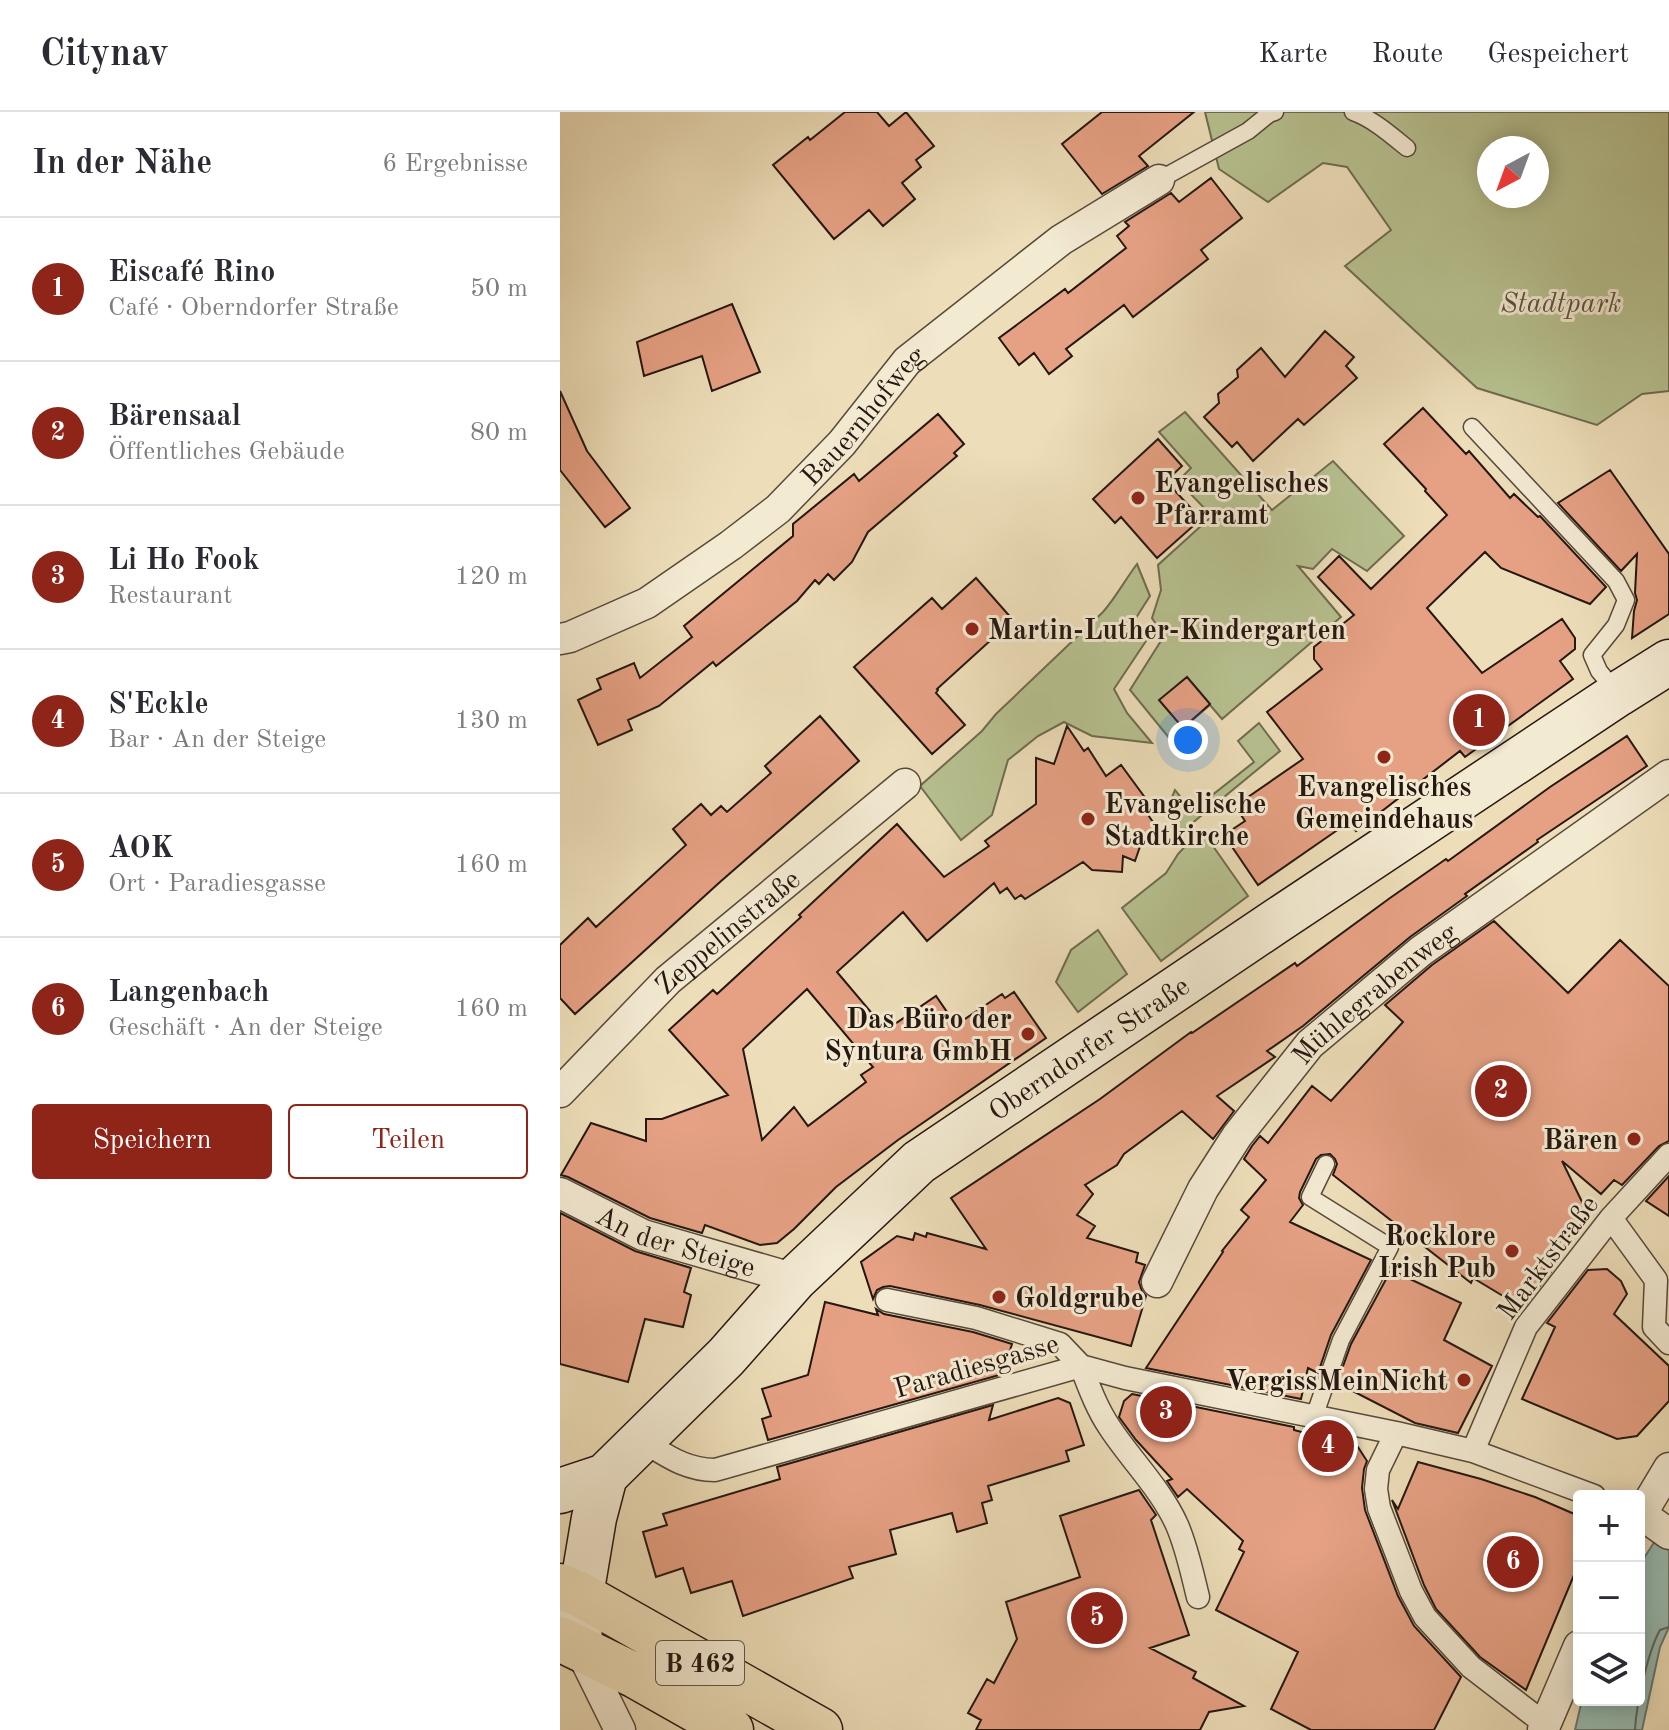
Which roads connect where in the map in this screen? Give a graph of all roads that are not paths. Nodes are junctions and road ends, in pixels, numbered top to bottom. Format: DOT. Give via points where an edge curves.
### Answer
graph roads {
  1 [pos="1275,112"];
  2 [pos="1353,112"];
  3 [pos="1407,148"];
  4 [pos="1159,180"];
  5 [pos="1472,427"];
  6 [pos="560,639"];
  7 [pos="1669,662"];
  8 [pos="1618,694"];
  9 [pos="1669,775"];
  10 [pos="905,784"];
  11 [pos="560,1092"];
  12 [pos="1669,1155"];
  13 [pos="1326,1164"];
  14 [pos="560,1193"];
  15 [pos="1611,1218"];
  16 [pos="795,1279"];
  17 [pos="1157,1282"];
  18 [pos="887,1300"];
  19 [pos="1669,1343"];
  20 [pos="1081,1366"];
  21 [pos="1314,1417"];
  22 [pos="1396,1433"];
  23 [pos="641,1440"];
  24 [pos="1473,1451"];
  25 [pos="1669,1468"];
  26 [pos="605,1476"];
  27 [pos="1578,1490"];
  28 [pos="560,1491"];
  29 [pos="1650,1521"];
  30 [pos="571,1590"];
  31 [pos="1198,1597"];
  32 [pos="569,1643"];
  33 [pos="1573,1660"];
  34 [pos="1544,1727"];
  35 [pos="620,1730"];
  36 [pos="731,1730"];
  37 [pos="820,1730"];
  1 -- 4 [label="lane"];
  2 -- 3 [label="lane"];
  4 -- 6 [label="street, Bauernhofweg" via="1061,240 907,361 842,443 778,509 647,603"];
  5 -- 8 [label="lane" via="1616,581 1626,600 1616,625 1592,655"];
  7 -- 8 [label="main road, Oberndorfer Straße"];
  8 -- 16 [label="main road, Oberndorfer Straße" via="919,1162"];
  9 -- 17 [label="street, Mühlegrabenweg" via="1421,951 1310,1044 1237,1136 1203,1189"];
  10 -- 11 [label="street, Zeppelinstraße" via="668,980"];
  12 -- 15 [label="street, Marktstraße"];
  13 -- 21 [label="lane" via="1310,1197 1390,1247 1341,1340"];
  14 -- 16 [label="street, An der Steige" via="643,1235"];
  15 -- 19 [label="street" via="1656,1280 1654,1327"];
  15 -- 24 [label="street, Marktstraße" via="1526,1327"];
  16 -- 23 [label="main road, Oberndorfer Straße" via="726,1357"];
  18 -- 20 [label="street" via="976,1318 1060,1344"];
  20 -- 21 [label="street"];
  20 -- 23 [label="street, Paradiesgasse" via="715,1470 698,1470"];
  20 -- 31 [label="street, Paradiesgasse" via="1108,1426 1176,1524"];
  21 -- 22 [label="street"];
  22 -- 24 [label="street"];
  22 -- 34 [label="street" via="1378,1470 1376,1489 1411,1591 1425,1617 1471,1667"];
  23 -- 26 [label="main road, Oberndorfer Straße"];
  24 -- 27 [label="street"];
  25 -- 29 [label="street"];
  26 -- 28 [label="main road, Oberndorfer Straße"];
  26 -- 30 [label="main road"];
  30 -- 32 [label="main road"];
  30 -- 37 [label="main road, B 462"];
  32 -- 35 [label="street"];
  32 -- 36 [label="main road, B 462"];
  33 -- 34 [label="street"];
}
